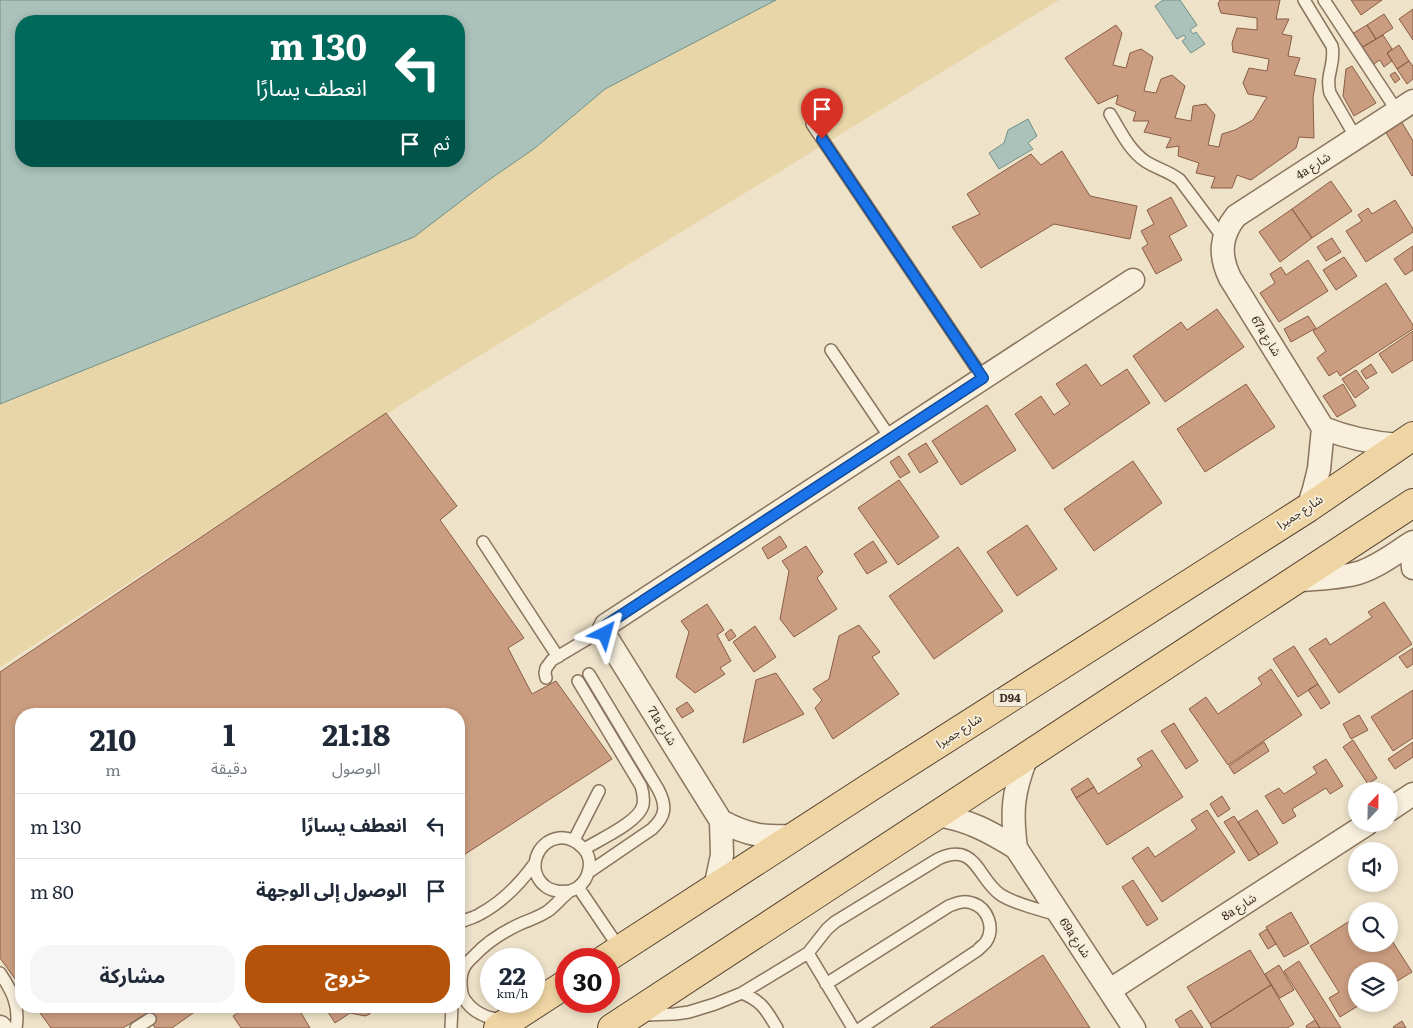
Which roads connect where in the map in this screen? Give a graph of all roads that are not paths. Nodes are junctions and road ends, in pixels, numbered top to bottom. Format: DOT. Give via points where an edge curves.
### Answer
graph roads {
  1 [pos="1304,0"];
  2 [pos="1324,0"];
  3 [pos="1405,106"];
  4 [pos="1110,114"];
  5 [pos="812,124"];
  6 [pos="1356,138"];
  7 [pos="1225,239"];
  8 [pos="1133,280"];
  9 [pos="830,350"];
  10 [pos="983,378"];
  11 [pos="1323,428"];
  12 [pos="891,439"];
  13 [pos="1406,440"];
  14 [pos="1413,503"];
  15 [pos="1308,508"];
  16 [pos="483,542"];
  17 [pos="1413,542"];
  18 [pos="1413,568"];
  19 [pos="1295,581"];
  20 [pos="604,630"];
  21 [pos="558,657"];
  22 [pos="590,674"];
  23 [pos="546,678"];
  24 [pos="578,681"];
  25 [pos="1027,756"];
  26 [pos="599,791"];
  27 [pos="1413,794"];
  28 [pos="1398,804"];
  29 [pos="937,815"];
  30 [pos="721,821"];
  31 [pos="1355,832"];
  32 [pos="795,836"];
  33 [pos="574,840"];
  34 [pos="1016,848"];
  35 [pos="584,849"];
  36 [pos="535,863"];
  37 [pos="588,872"];
  38 [pos="715,888"];
  39 [pos="574,889"];
  40 [pos="1061,917"];
  41 [pos="465,921"];
  42 [pos="609,948"];
  43 [pos="620,949"];
  44 [pos="808,953"];
  45 [pos="465,963"];
  46 [pos="0,973"];
  47 [pos="826,984"];
  48 [pos="1110,990"];
  49 [pos="555,991"];
  50 [pos="742,993"];
  51 [pos="15,1000"];
  52 [pos="465,1000"];
  53 [pos="17,1013"];
  54 [pos="452,1013"];
  55 [pos="150,1019"];
  56 [pos="621,1022"];
  57 [pos="505,1024"];
  58 [pos="774,1027"];
  59 [pos="16,1028"];
  60 [pos="136,1028"];
  61 [pos="451,1028"];
  62 [pos="853,1028"];
  63 [pos="861,1028"];
  64 [pos="1134,1028"];
  1 -- 6 [label="lane" via="1332,46 1334,54 1328,77 1330,93"];
  2 -- 3 [label="lane"];
  3 -- 6 [label="street, 4a شارع"];
  4 -- 7 [label="lane" via="1133,151 1180,180"];
  5 -- 10 [label="lane"];
  6 -- 7 [label="street, 4a شارع" via="1236,216 1228,226"];
  7 -- 11 [label="street, 67a شارع" via="1222,252 1230,278"];
  8 -- 10 [label="street"];
  9 -- 12 [label="lane"];
  10 -- 12 [label="street"];
  11 -- 13 [label="street" via="1360,440"];
  11 -- 15 [label="street" via="1319,469"];
  12 -- 20 [label="street" via="606,625"];
  13 -- 15 [label="main road, شارع جميرا / D94"];
  14 -- 19 [label="main road"];
  15 -- 32 [label="main road, شارع جميرا / D94"];
  16 -- 21 [label="lane"];
  17 -- 18 [label="street"];
  17 -- 19 [label="street" via="1375,566 1358,572"];
  19 -- 25 [label="main road"];
  20 -- 21 [label="lane"];
  20 -- 30 [label="street, 71a شارع"];
  21 -- 23 [label="lane" via="548,663"];
  22 -- 37 [label="lane" via="658,789 664,811 652,830"];
  24 -- 35 [label="lane" via="644,796 643,807 637,816"];
  25 -- 29 [label="main road"];
  25 -- 34 [label="street, 69a شارع" via="1013,801"];
  26 -- 33 [label="lane"];
  27 -- 28 [label="street"];
  29 -- 34 [label="street, 69a شارع" via="977,826"];
  29 -- 56 [label="main road"];
  30 -- 32 [label="street" via="756,835"];
  30 -- 38 [label="street" via="722,855"];
  31 -- 48 [label="street, 8a شارع"];
  32 -- 38 [label="main road, شارع جميرا / D94"];
  33 -- 35 [label="lane"];
  33 -- 36 [label="lane" via="561,837 548,841 539,850"];
  34 -- 40 [label="street, 69a شارع"];
  35 -- 37 [label="lane" via="590,864"];
  36 -- 39 [label="lane" via="537,876 545,886 557,892"];
  36 -- 41 [label="lane" via="511,893 496,905"];
  37 -- 39 [label="lane" via="585,880"];
  38 -- 43 [label="main road, شارع جميرا / D94"];
  39 -- 42 [label="lane"];
  39 -- 45 [label="lane" via="548,910 499,935"];
  40 -- 44 [label="lane" via="1006,898 988,883 975,862 967,856 947,854 835,922"];
  40 -- 48 [label="street, 69a شارع"];
  44 -- 47 [label="lane"];
  44 -- 50 [label="lane"];
  46 -- 51 [label="lane"];
  47 -- 62 [label="lane"];
  47 -- 63 [label="lane" via="949,906 972,902 982,908 989,919 990,930 982,946"];
  48 -- 64 [label="street, 69a شارع"];
  49 -- 57 [label="main road"];
  50 -- 56 [label="lane" via="689,1012"];
  50 -- 58 [label="lane" via="764,1006"];
  52 -- 57 [label="lane" via="483,1015"];
  53 -- 59 [label="lane"];
  54 -- 61 [label="lane"];
  55 -- 60 [label="lane"];
}
